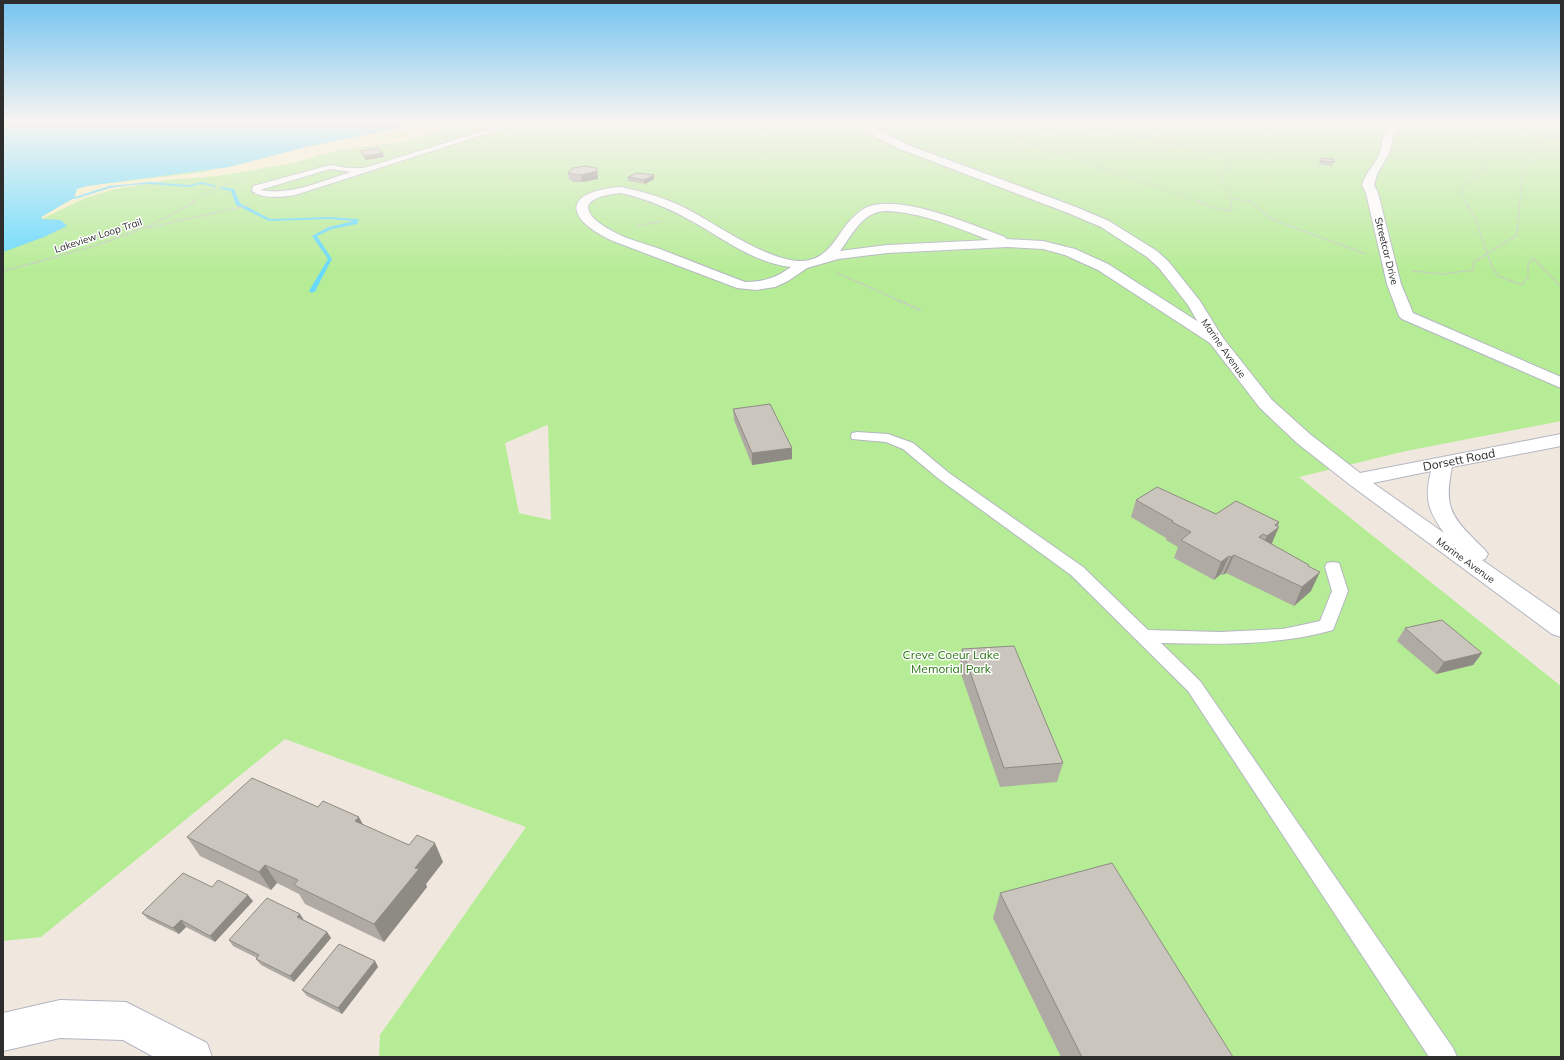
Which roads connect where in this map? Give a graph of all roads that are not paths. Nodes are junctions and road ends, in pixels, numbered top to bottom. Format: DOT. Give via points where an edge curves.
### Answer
graph roads {
  1 [pos="311,172"];
  2 [pos="355,172"];
  3 [pos="972,172"];
  4 [pos="1373,172"];
  5 [pos="1008,243"];
  6 [pos="828,257"];
  7 [pos="806,264"];
  8 [pos="1216,340"];
  9 [pos="1561,383"];
  10 [pos="857,436"];
  11 [pos="1561,440"];
  12 [pos="1443,463"];
  13 [pos="1356,480"];
  14 [pos="1333,567"];
  15 [pos="1561,614"];
  16 [pos="1561,628"];
  17 [pos="1143,636"];
  18 [pos="3,1032"];
  19 [pos="193,1057"];
  20 [pos="1444,1057"];
  1 -- 2 [label="lane" via="256,188 256,191 282,195"];
  3 -- 8 [label="street, Marine Avenue" via="1072,210 1132,240 1152,254 1174,276 1195,304"];
  4 -- 9 [label="street, Streetcar Drive" via="1368,184 1394,284 1408,316"];
  5 -- 6 [label="street" via="887,249"];
  5 -- 6 [label="street" via="944,218 910,210 884,208 869,210 856,221"];
  5 -- 8 [label="street" via="1058,248 1103,267"];
  6 -- 7 [label="street"];
  7 -- 7 [label="street" via="779,261 636,192 621,190 595,194 585,201 582,210 592,224 612,236 746,286 770,284 786,278"];
  8 -- 13 [label="street, Marine Avenue" via="1266,404 1304,439"];
  10 -- 17 [label="lane" via="888,438 908,446 944,476 1077,571"];
  11 -- 12 [label="street, Dorsett Road"];
  12 -- 13 [label="street, Dorsett Road"];
  12 -- 15 [label="street" via="1438,504 1451,527 1466,546"];
  13 -- 16 [label="street, Marine Avenue"];
  14 -- 17 [label="lane" via="1340,591 1327,626 1284,635"];
  17 -- 20 [label="lane" via="1194,686"];
  18 -- 19 [label="street" via="60,1019 126,1022"];
}
